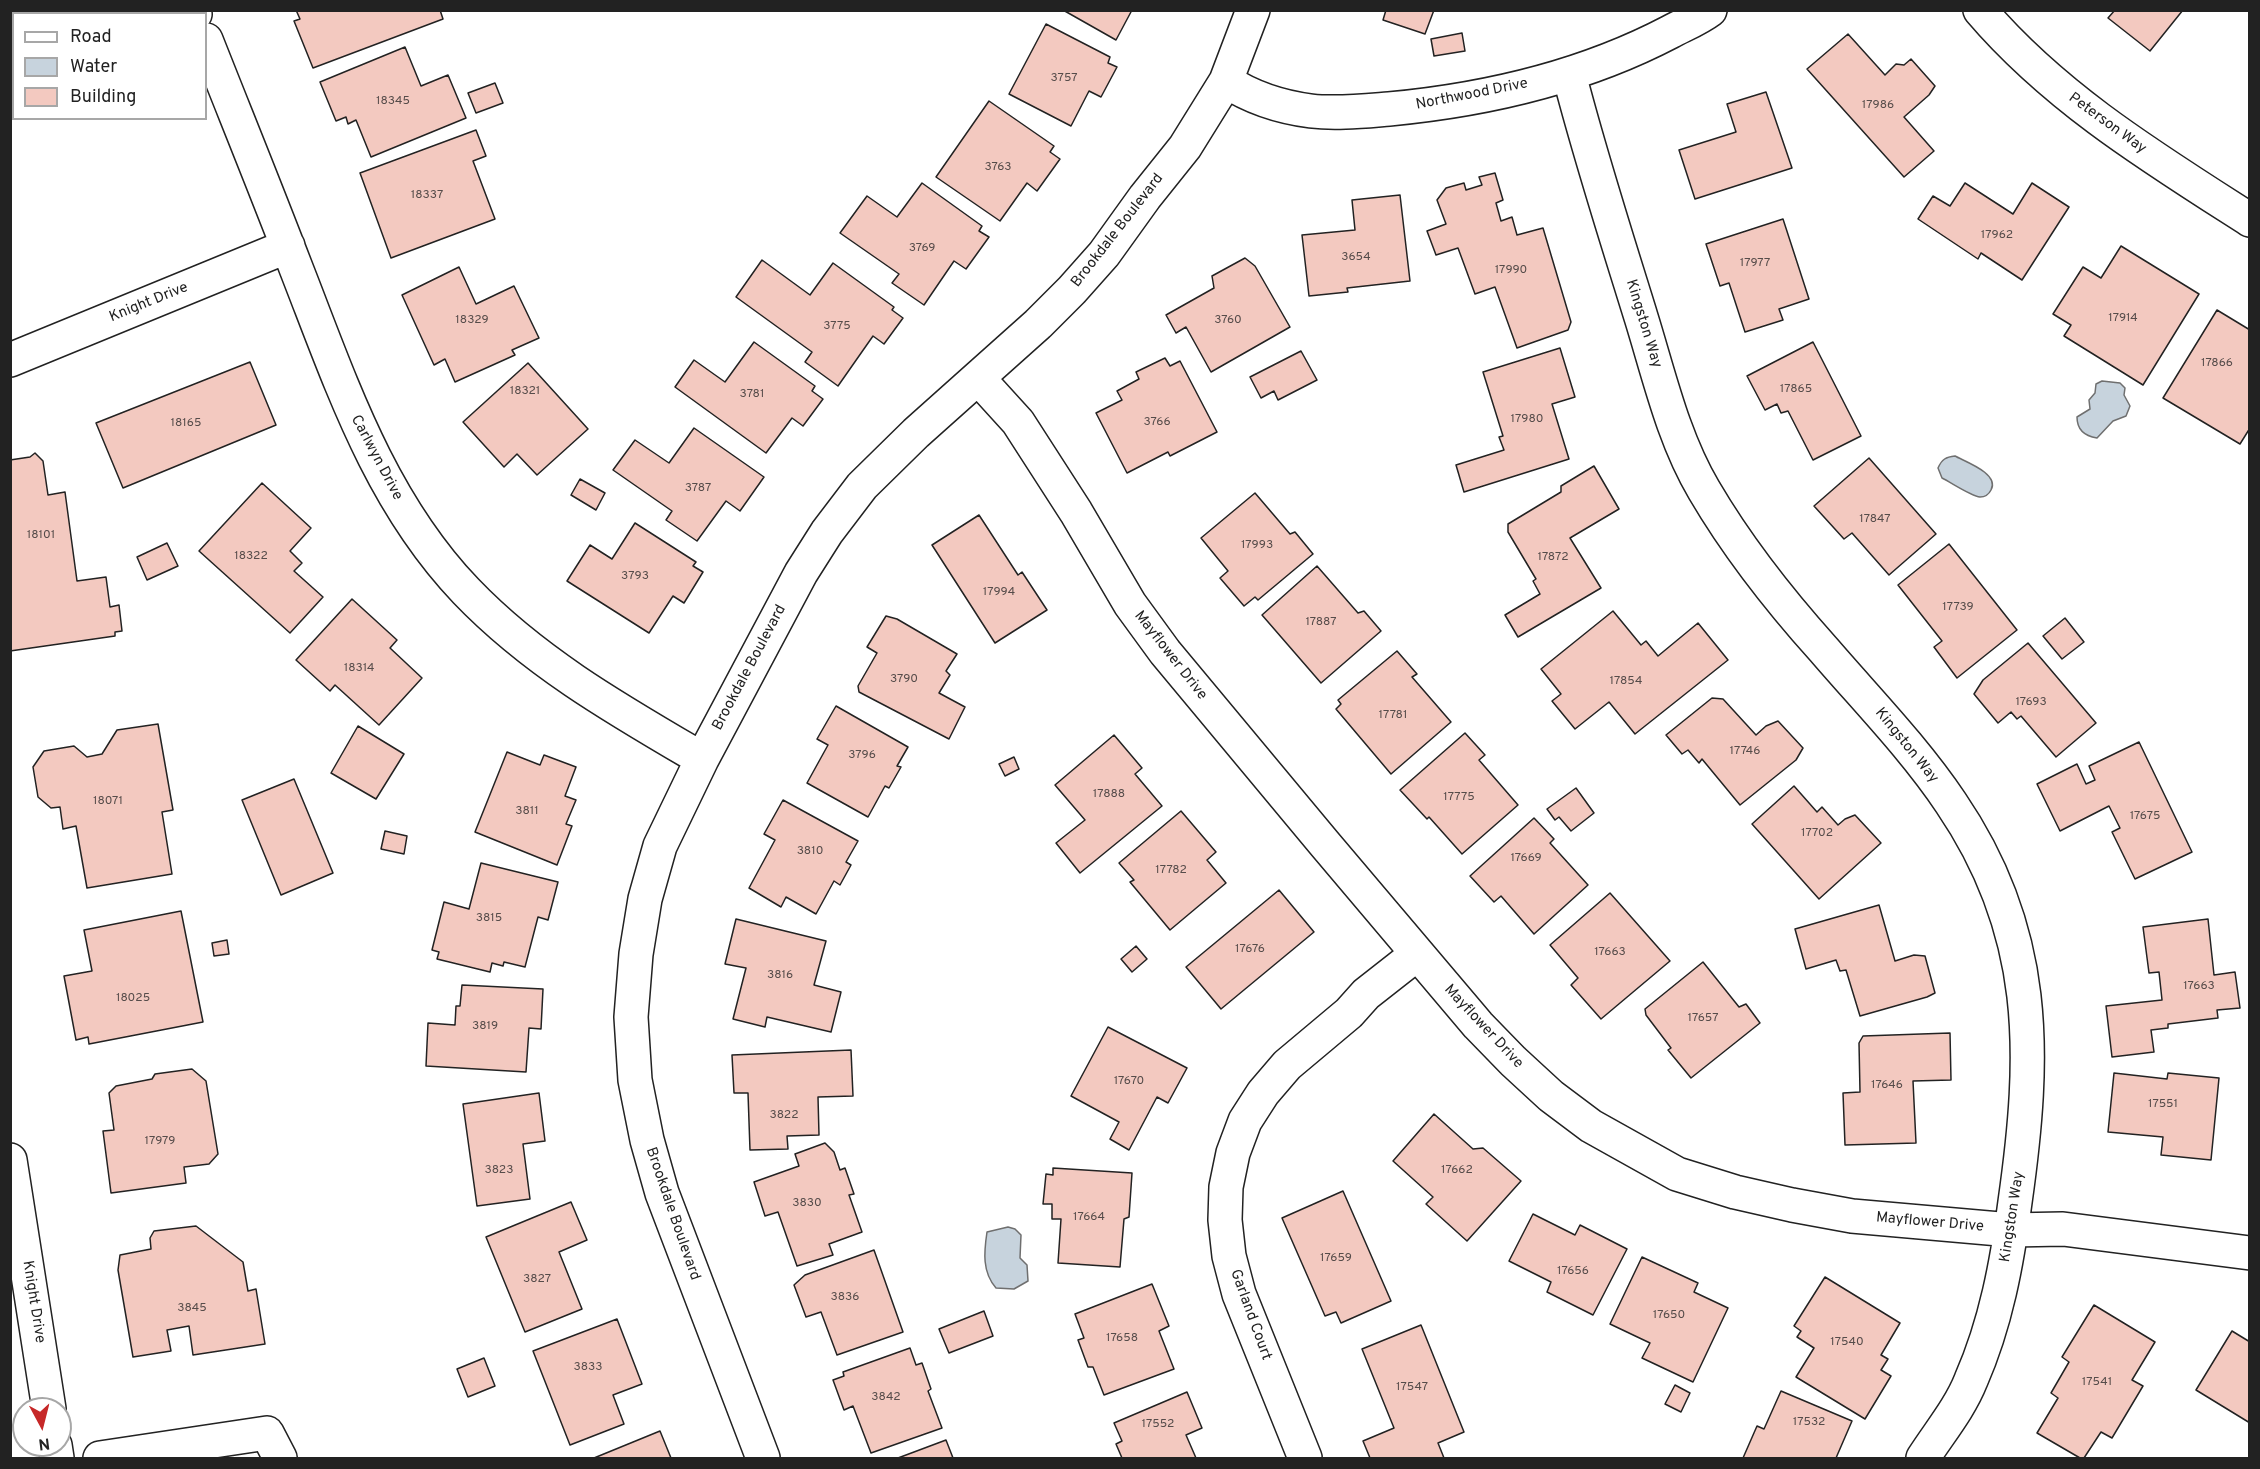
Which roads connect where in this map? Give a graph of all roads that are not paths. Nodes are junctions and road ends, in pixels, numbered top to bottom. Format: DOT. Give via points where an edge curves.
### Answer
graph roads {
  1 [pos="1253,10"];
  2 [pos="1710,10"];
  3 [pos="1980,10"];
  4 [pos="207,43"];
  5 [pos="1569,74"];
  6 [pos="1226,81"];
  7 [pos="2250,220"];
  8 [pos="288,246"];
  9 [pos="10,360"];
  10 [pos="978,378"];
  11 [pos="702,759"];
  12 [pos="1417,954"];
  13 [pos="10,1160"];
  14 [pos="2011,1230"];
  15 [pos="2250,1253"];
  16 [pos="47,1397"];
  17 [pos="100,1458"];
  18 [pos="280,1458"];
  19 [pos="763,1458"];
  20 [pos="1305,1458"];
  21 [pos="1923,1458"];
  1 -- 6 [label="street, Brookdale Boulevard"];
  2 -- 5 [label="street, Northwood Drive" via="1636,49"];
  3 -- 7 [label="street, Peterson Way" via="2007,43 2052,84 2100,121"];
  4 -- 8 [label="street, Carlwyn Drive"];
  5 -- 6 [label="street, Northwood Drive" via="1448,102 1364,111 1314,111 1282,106 1247,94"];
  5 -- 14 [label="street, Kingston Way" via="1667,402 1701,485 1753,564 1925,767 1969,832 1997,885 2011,923 2027,1016 2025,1114"];
  6 -- 10 [label="street, Brookdale Boulevard" via="1185,147 1104,254 1052,311"];
  8 -- 9 [label="street, Knight Drive"];
  8 -- 11 [label="street, Carlwyn Drive" via="354,418 420,536 465,590 518,640 578,685"];
  10 -- 11 [label="street, Brookdale Boulevard" via="862,486 827,532"];
  10 -- 12 [label="street, Mayflower Drive" via="1018,422 1130,604 1165,652"];
  11 -- 19 [label="street, Brookdale Boulevard" via="660,846 645,899 632,1017 635,1080 662,1194"];
  12 -- 14 [label="street, Mayflower Drive" via="1478,1025 1551,1096 1591,1126 1677,1173 1735,1192 1852,1216"];
  12 -- 20 [label="street, Garland Court" via="1287,1065 1245,1121 1233,1153 1226,1188 1228,1256 1239,1294"];
  13 -- 16 [label="street, Knight Drive"];
  14 -- 15 [label="street, Mayflower Drive" via="2063,1229"];
  14 -- 21 [label="street, Kingston Way" via="1995,1314 1980,1361 1969,1386"];
  17 -- 18 [label="street" via="267,1433"];
}
